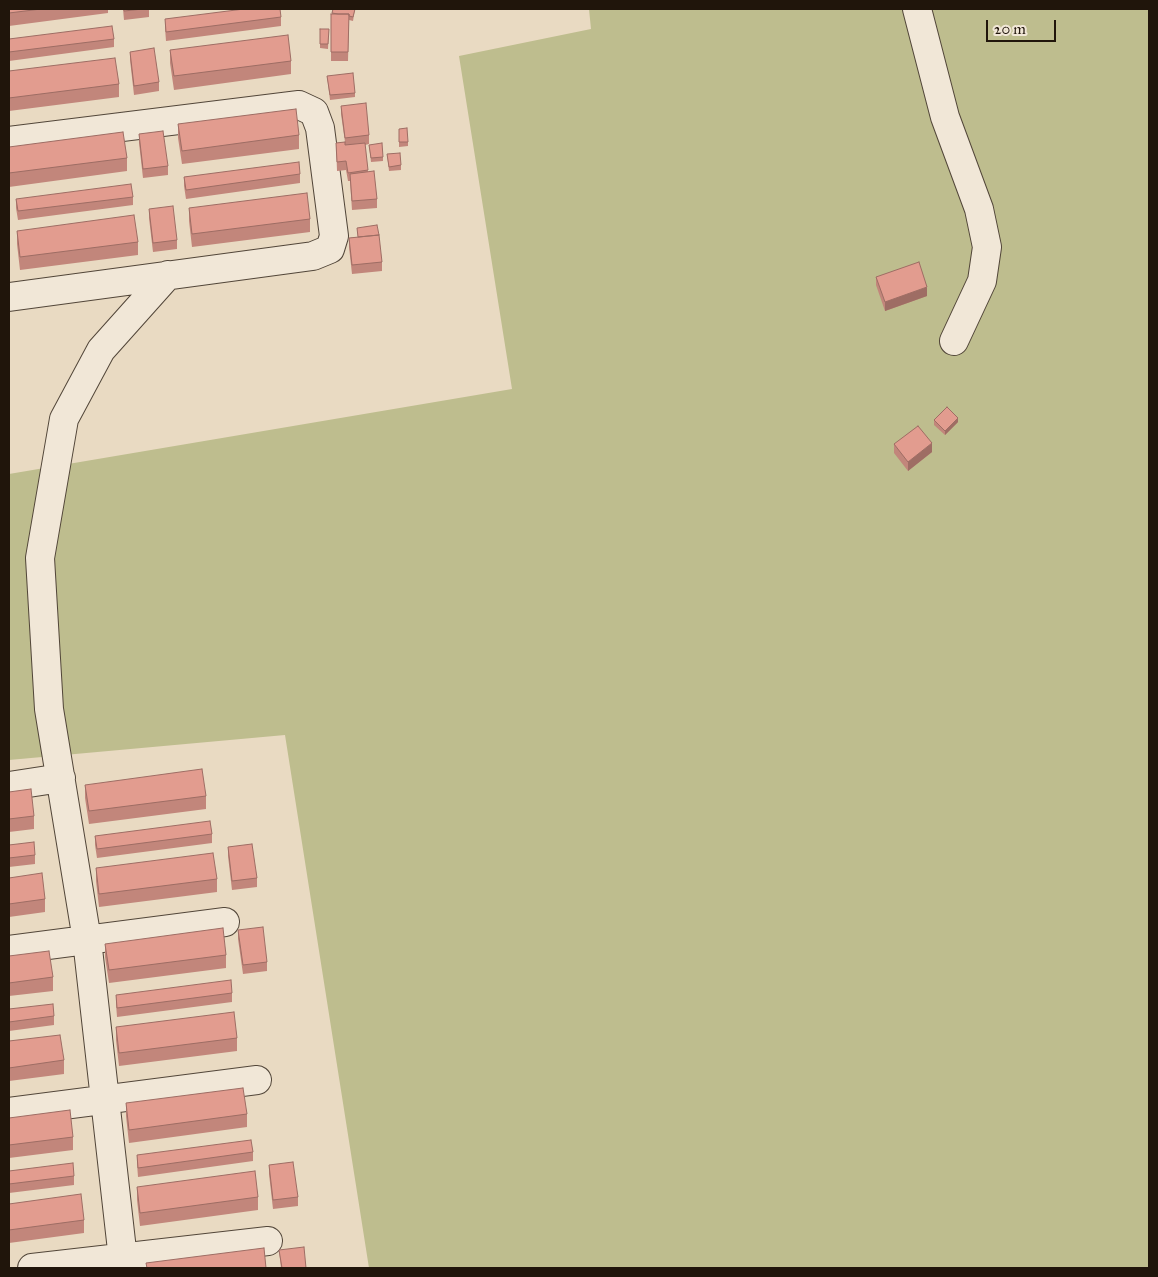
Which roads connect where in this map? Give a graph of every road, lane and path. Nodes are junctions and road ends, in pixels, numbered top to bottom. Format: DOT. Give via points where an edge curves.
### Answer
graph roads {
  1 [pos="917,9"];
  2 [pos="9,141"];
  3 [pos="168,275"];
  4 [pos="9,297"];
  5 [pos="954,341"];
  6 [pos="61,778"];
  7 [pos="9,786"];
  8 [pos="225,922"];
  9 [pos="87,940"];
  10 [pos="9,950"];
  11 [pos="257,1080"];
  12 [pos="105,1101"];
  13 [pos="9,1112"];
  14 [pos="268,1241"];
  15 [pos="123,1263"];
  16 [pos="32,1268"];
  1 -- 5 [label="street" via="945,117 979,209 987,247 982,281"];
  2 -- 3 [label="street" via="299,106 314,112 320,128 333,227 330,250 313,256"];
  3 -- 4 [label="street"];
  3 -- 6 [label="street" via="101,350 64,419 40,558 49,709"];
  6 -- 7 [label="street"];
  6 -- 9 [label="street"];
  8 -- 9 [label="street"];
  9 -- 10 [label="street"];
  9 -- 12 [label="street"];
  11 -- 12 [label="street"];
  12 -- 13 [label="street"];
  12 -- 15 [label="street"];
  14 -- 15 [label="street"];
  15 -- 16 [label="street"];
}
